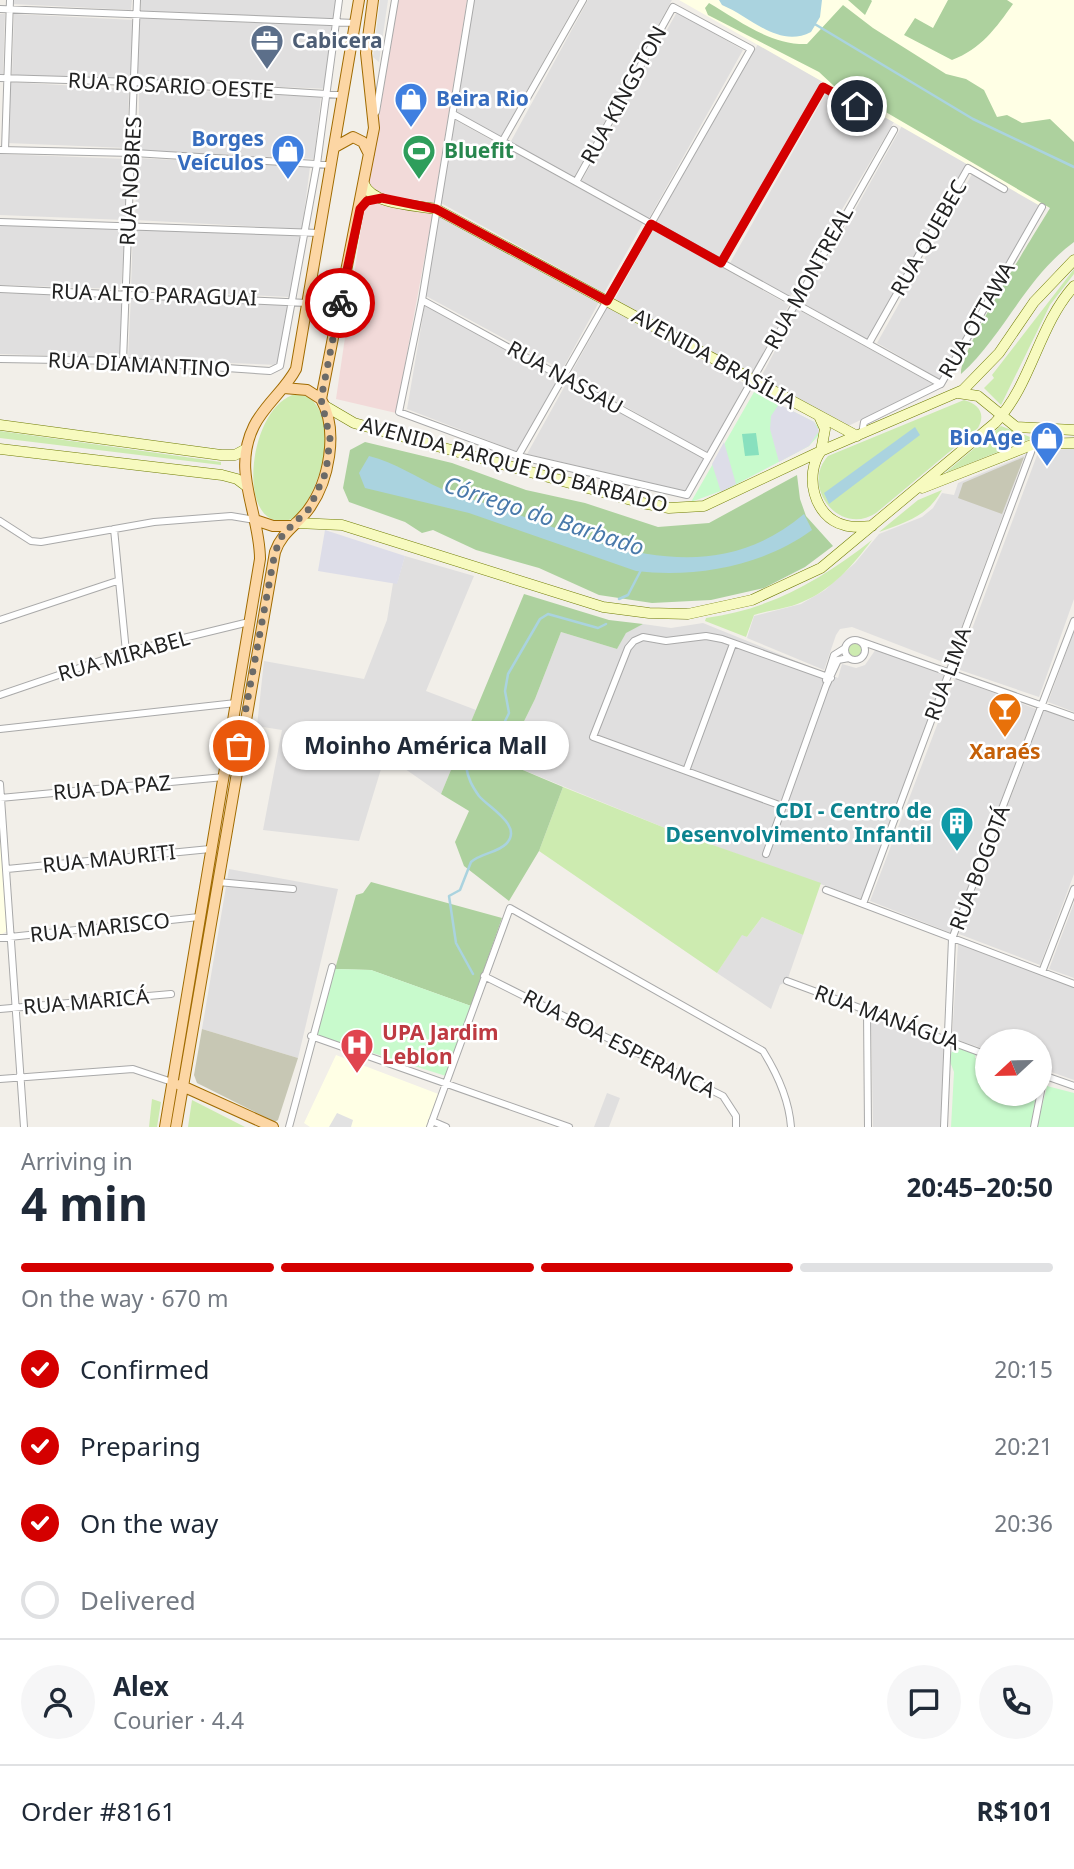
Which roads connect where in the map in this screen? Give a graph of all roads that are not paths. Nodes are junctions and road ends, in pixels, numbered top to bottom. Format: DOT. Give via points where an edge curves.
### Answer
graph roads {
  1 [pos="9,0"];
  2 [pos="137,0"];
  3 [pos="339,0"];
  4 [pos="359,0"];
  5 [pos="373,0"];
  6 [pos="395,0"];
  7 [pos="471,0"];
  8 [pos="583,0"];
  9 [pos="0,9"];
  10 [pos="9,10"];
  11 [pos="137,14"];
  12 [pos="337,22"];
  13 [pos="355,23"];
  14 [pos="3,78"];
  15 [pos="135,82"];
  16 [pos="328,95"];
  17 [pos="342,95"];
  18 [pos="857,106"];
  19 [pos="453,114"];
  20 [pos="374,128"];
  21 [pos="894,130"];
  22 [pos="502,142"];
  23 [pos="335,147"];
  24 [pos="2,150"];
  25 [pos="134,153"];
  26 [pos="369,154"];
  27 [pos="317,164"];
  28 [pos="332,165"];
  29 [pos="576,182"];
  30 [pos="364,184"];
  31 [pos="1004,189"];
  32 [pos="382,198"];
  33 [pos="1042,207"];
  34 [pos="360,209"];
  35 [pos="436,209"];
  36 [pos="0,222"];
  37 [pos="651,224"];
  38 [pos="127,226"];
  39 [pos="306,232"];
  40 [pos="319,233"];
  41 [pos="1074,260"];
  42 [pos="721,263"];
  43 [pos="1074,286"];
  44 [pos="0,289"];
  45 [pos="125,293"];
  46 [pos="422,300"];
  47 [pos="294,301"];
  48 [pos="607,301"];
  49 [pos="307,303"];
  50 [pos="793,303"];
  51 [pos="869,343"];
  52 [pos="0,359"];
  53 [pos="123,361"];
  54 [pos="564,376"];
  55 [pos="752,381"];
  56 [pos="941,384"];
  57 [pos="284,388"];
  58 [pos="958,393"];
  59 [pos="323,402"];
  60 [pos="819,416"];
  61 [pos="1000,417"];
  62 [pos="0,425"];
  63 [pos="1074,430"];
  64 [pos="859,435"];
  65 [pos="1074,443"];
  66 [pos="1034,444"];
  67 [pos="0,449"];
  68 [pos="246,449"];
  69 [pos="819,455"];
  70 [pos="518,456"];
  71 [pos="708,457"];
  72 [pos="245,485"];
  73 [pos="914,492"];
  74 [pos="255,520"];
  75 [pos="0,522"];
  76 [pos="293,525"];
  77 [pos="872,526"];
  78 [pos="114,529"];
  79 [pos="117,581"];
  80 [pos="0,620"];
  81 [pos="1074,621"];
  82 [pos="249,622"];
  83 [pos="860,641"];
  84 [pos="733,644"];
  85 [pos="876,645"];
  86 [pos="845,648"];
  87 [pos="865,651"];
  88 [pos="126,652"];
  89 [pos="849,658"];
  90 [pos="949,671"];
  91 [pos="829,678"];
  92 [pos="0,695"];
  93 [pos="236,703"];
  94 [pos="1044,706"];
  95 [pos="1074,717"];
  96 [pos="0,730"];
  97 [pos="686,771"];
  98 [pos="224,777"];
  99 [pos="0,784"];
  100 [pos="1,798"];
  101 [pos="782,806"];
  102 [pos="210,849"];
  103 [pos="766,854"];
  104 [pos="7,869"];
  105 [pos="217,882"];
  106 [pos="293,889"];
  107 [pos="1074,889"];
  108 [pos="826,890"];
  109 [pos="863,904"];
  110 [pos="199,917"];
  111 [pos="13,937"];
  112 [pos="0,939"];
  113 [pos="952,939"];
  114 [pos="331,967"];
  115 [pos="1042,972"];
  116 [pos="484,976"];
  117 [pos="787,981"];
  118 [pos="1074,984"];
  119 [pos="171,994"];
  120 [pos="15,1008"];
  121 [pos="0,1009"];
  122 [pos="867,1010"];
  123 [pos="311,1036"];
  124 [pos="949,1041"];
  125 [pos="975,1051"];
  126 [pos="19,1078"];
  127 [pos="1052,1078"];
  128 [pos="0,1079"];
  129 [pos="172,1082"];
  130 [pos="446,1083"];
  131 [pos="183,1086"];
  132 [pos="1074,1086"];
  133 [pos="1037,1106"];
  134 [pos="431,1124"];
  135 [pos="24,1127"];
  136 [pos="165,1127"];
  137 [pos="176,1127"];
  138 [pos="273,1127"];
  139 [pos="289,1127"];
  140 [pos="446,1127"];
  141 [pos="569,1127"];
  142 [pos="736,1127"];
  143 [pos="791,1127"];
  144 [pos="868,1127"];
  145 [pos="944,1127"];
  146 [pos="1034,1127"];
  1 -- 10 [label="street"];
  2 -- 11 [label="street, RUA NOBRES"];
  3 -- 12 [label="street"];
  4 -- 13 [label="main road"];
  5 -- 20 [label="main road" via="366,53"];
  6 -- 20 [label="street"];
  7 -- 19 [label="street"];
  8 -- 22 [label="street"];
  9 -- 10 [label="street"];
  10 -- 11 [label="street"];
  10 -- 14 [label="street"];
  11 -- 12 [label="street"];
  11 -- 15 [label="street, RUA NOBRES"];
  12 -- 13 [label="street"];
  12 -- 16 [label="street"];
  13 -- 17 [label="main road"];
  14 -- 15 [label="street, RUA ROSARIO OESTE"];
  14 -- 24 [label="street"];
  15 -- 16 [label="street, RUA ROSARIO OESTE"];
  15 -- 25 [label="street, RUA NOBRES"];
  16 -- 17 [label="street, RUA ROSARIO OESTE"];
  16 -- 27 [label="street"];
  17 -- 23 [label="main road"];
  18 -- 42 [label="street" via="823,87"];
  19 -- 22 [label="street"];
  19 -- 35 [label="street"];
  20 -- 26 [label="main road"];
  21 -- 50 [label="street, RUA MONTREAL"];
  22 -- 29 [label="street"];
  23 -- 26 [label="main road" via="353,136"];
  23 -- 28 [label="main road"];
  24 -- 25 [label="street"];
  25 -- 27 [label="street"];
  25 -- 38 [label="street, RUA NOBRES"];
  26 -- 30 [label="main road"];
  27 -- 28 [label="street"];
  27 -- 39 [label="street"];
  28 -- 40 [label="main road"];
  29 -- 37 [label="street"];
  29 -- 37 [label="street, RUA KINGSTON" via="673,7 751,49"];
  30 -- 32 [label="main road, AVENIDA BRASÍLIA"];
  30 -- 34 [label="main road"];
  31 -- 51 [label="street, RUA QUEBEC" via="968,168"];
  32 -- 34 [label="main road" via="367,201"];
  32 -- 35 [label="main road, AVENIDA BRASÍLIA"];
  33 -- 56 [label="street, RUA OTTAWA"];
  34 -- 59 [label="main road"];
  35 -- 46 [label="street"];
  35 -- 48 [label="main road, AVENIDA BRASÍLIA"];
  36 -- 38 [label="street"];
  37 -- 42 [label="street"];
  37 -- 48 [label="street"];
  38 -- 39 [label="street"];
  38 -- 45 [label="street, RUA NOBRES"];
  39 -- 40 [label="street"];
  39 -- 47 [label="street"];
  40 -- 49 [label="main road"];
  41 -- 58 [label="main road, AVENIDA PARQUE DO BARBADO" via="1034,302 999,353"];
  42 -- 50 [label="street"];
  43 -- 61 [label="main road"];
  44 -- 45 [label="street, RUA ALTO PARAGUAI"];
  45 -- 47 [label="street, RUA ALTO PARAGUAI"];
  45 -- 53 [label="street, RUA NOBRES"];
  46 -- 54 [label="street, RUA NASSAU"];
  46 -- 70 [label="street, RUA MONTREAL" via="399,412"];
  47 -- 49 [label="street, RUA ALTO PARAGUAI"];
  47 -- 53 [label="street, RUA DIAMANTINO" via="284,358 270,371"];
  48 -- 54 [label="street"];
  48 -- 55 [label="main road, AVENIDA BRASÍLIA"];
  49 -- 57 [label="main road" via="296,369"];
  50 -- 51 [label="street"];
  50 -- 55 [label="street, RUA MONTREAL"];
  51 -- 56 [label="street"];
  52 -- 53 [label="street, RUA DIAMANTINO"];
  54 -- 70 [label="street"];
  54 -- 71 [label="street, RUA NASSAU"];
  55 -- 60 [label="main road, AVENIDA BRASÍLIA"];
  55 -- 71 [label="street, RUA MONTREAL"];
  56 -- 64 [label="street, RUA OTTAWA" via="864,422"];
  57 -- 59 [label="main road" via="307,390"];
  57 -- 68 [label="main road" via="264,409"];
  58 -- 61 [label="main road" via="978,396"];
  58 -- 64 [label="main road, AVENIDA PARQUE DO BARBADO"];
  59 -- 69 [label="main road, AVENIDA PARQUE DO BARBADO" via="354,423 669,508 722,499"];
  59 -- 76 [label="main road" via="330,438 326,472 309,509"];
  60 -- 64 [label="main road, AVENIDA BRASÍLIA"];
  60 -- 69 [label="main road, AVENIDA BRASÍLIA" via="825,429"];
  61 -- 63 [label="main road" via="1027,429"];
  61 -- 73 [label="main road"];
  62 -- 68 [label="main road" via="221,455"];
  64 -- 69 [label="main road, AVENIDA PARQUE DO BARBADO"];
  65 -- 66 [label="main road"];
  66 -- 73 [label="main road"];
  66 -- 90 [label="street, RUA LIMA"];
  67 -- 72 [label="main road" via="222,475"];
  68 -- 72 [label="main road"];
  69 -- 77 [label="main road, AVENIDA BRASÍLIA" via="812,487 828,516 844,525"];
  70 -- 71 [label="street, RUA MONTREAL" via="687,495"];
  72 -- 74 [label="main road"];
  73 -- 77 [label="main road"];
  74 -- 76 [label="main road" via="272,526"];
  74 -- 78 [label="street" via="208,517"];
  74 -- 82 [label="main road" via="260,559"];
  75 -- 78 [label="street" via="41,542"];
  76 -- 77 [label="main road" via="342,524 603,607 669,614 733,606 771,593 821,568"];
  76 -- 105 [label="main road" via="275,552"];
  78 -- 79 [label="street"];
  79 -- 80 [label="street"];
  79 -- 88 [label="street"];
  81 -- 94 [label="street, RUA BOGOTÁ"];
  82 -- 88 [label="street, RUA MIRABEL"];
  82 -- 93 [label="main road"];
  83 -- 85 [label="street"];
  83 -- 86 [label="street" via="851,640"];
  83 -- 87 [label="street"];
  84 -- 91 [label="street"];
  84 -- 97 [label="street"];
  84 -- 97 [label="street" via="706,636 634,640 593,737"];
  85 -- 87 [label="street"];
  85 -- 90 [label="street"];
  86 -- 89 [label="street"];
  86 -- 91 [label="street" via="834,655"];
  87 -- 89 [label="street" via="858,660"];
  88 -- 92 [label="street, RUA MIRABEL"];
  89 -- 91 [label="street" via="838,660"];
  90 -- 94 [label="street"];
  90 -- 109 [label="street, RUA LIMA"];
  91 -- 101 [label="street"];
  93 -- 96 [label="street"];
  93 -- 98 [label="main road"];
  94 -- 95 [label="street"];
  94 -- 113 [label="street, RUA BOGOTÁ"];
  97 -- 101 [label="street"];
  98 -- 100 [label="street, RUA DA PAZ"];
  98 -- 102 [label="main road"];
  99 -- 100 [label="street"];
  100 -- 104 [label="street"];
  101 -- 103 [label="street"];
  102 -- 104 [label="street, RUA MAURITI"];
  102 -- 110 [label="main road"];
  104 -- 111 [label="street"];
  105 -- 106 [label="street"];
  105 -- 131 [label="main road"];
  107 -- 115 [label="street"];
  108 -- 109 [label="street"];
  109 -- 113 [label="street"];
  110 -- 111 [label="street, RUA MARISCO"];
  110 -- 129 [label="main road"];
  111 -- 112 [label="street, RUA MARISCO"];
  111 -- 120 [label="street"];
  113 -- 115 [label="street"];
  113 -- 124 [label="street, RUA BOGOTÁ"];
  114 -- 123 [label="street"];
  115 -- 118 [label="street"];
  116 -- 130 [label="street"];
  116 -- 142 [label="street, RUA BOA ESPERANCA" via="723,1096 736,1116"];
  116 -- 143 [label="street" via="510,908 763,1051 777,1072"];
  117 -- 122 [label="street, RUA MANÁGUA"];
  119 -- 120 [label="street, RUA MARICÁ"];
  120 -- 121 [label="street, RUA MARICÁ"];
  120 -- 126 [label="street"];
  122 -- 124 [label="street, RUA MANÁGUA"];
  122 -- 144 [label="street"];
  123 -- 130 [label="street"];
  123 -- 139 [label="street"];
  124 -- 125 [label="street, RUA MANÁGUA"];
  124 -- 145 [label="street, RUA BOGOTÁ"];
  126 -- 128 [label="street"];
  126 -- 129 [label="street" via="119,1069 146,1071"];
  126 -- 135 [label="street"];
  127 -- 132 [label="street"];
  129 -- 131 [label="main road"];
  129 -- 136 [label="main road"];
  130 -- 134 [label="street"];
  130 -- 141 [label="street"];
  131 -- 137 [label="main road"];
  131 -- 138 [label="main road"];
  133 -- 146 [label="street"];
  134 -- 140 [label="street"];
}
